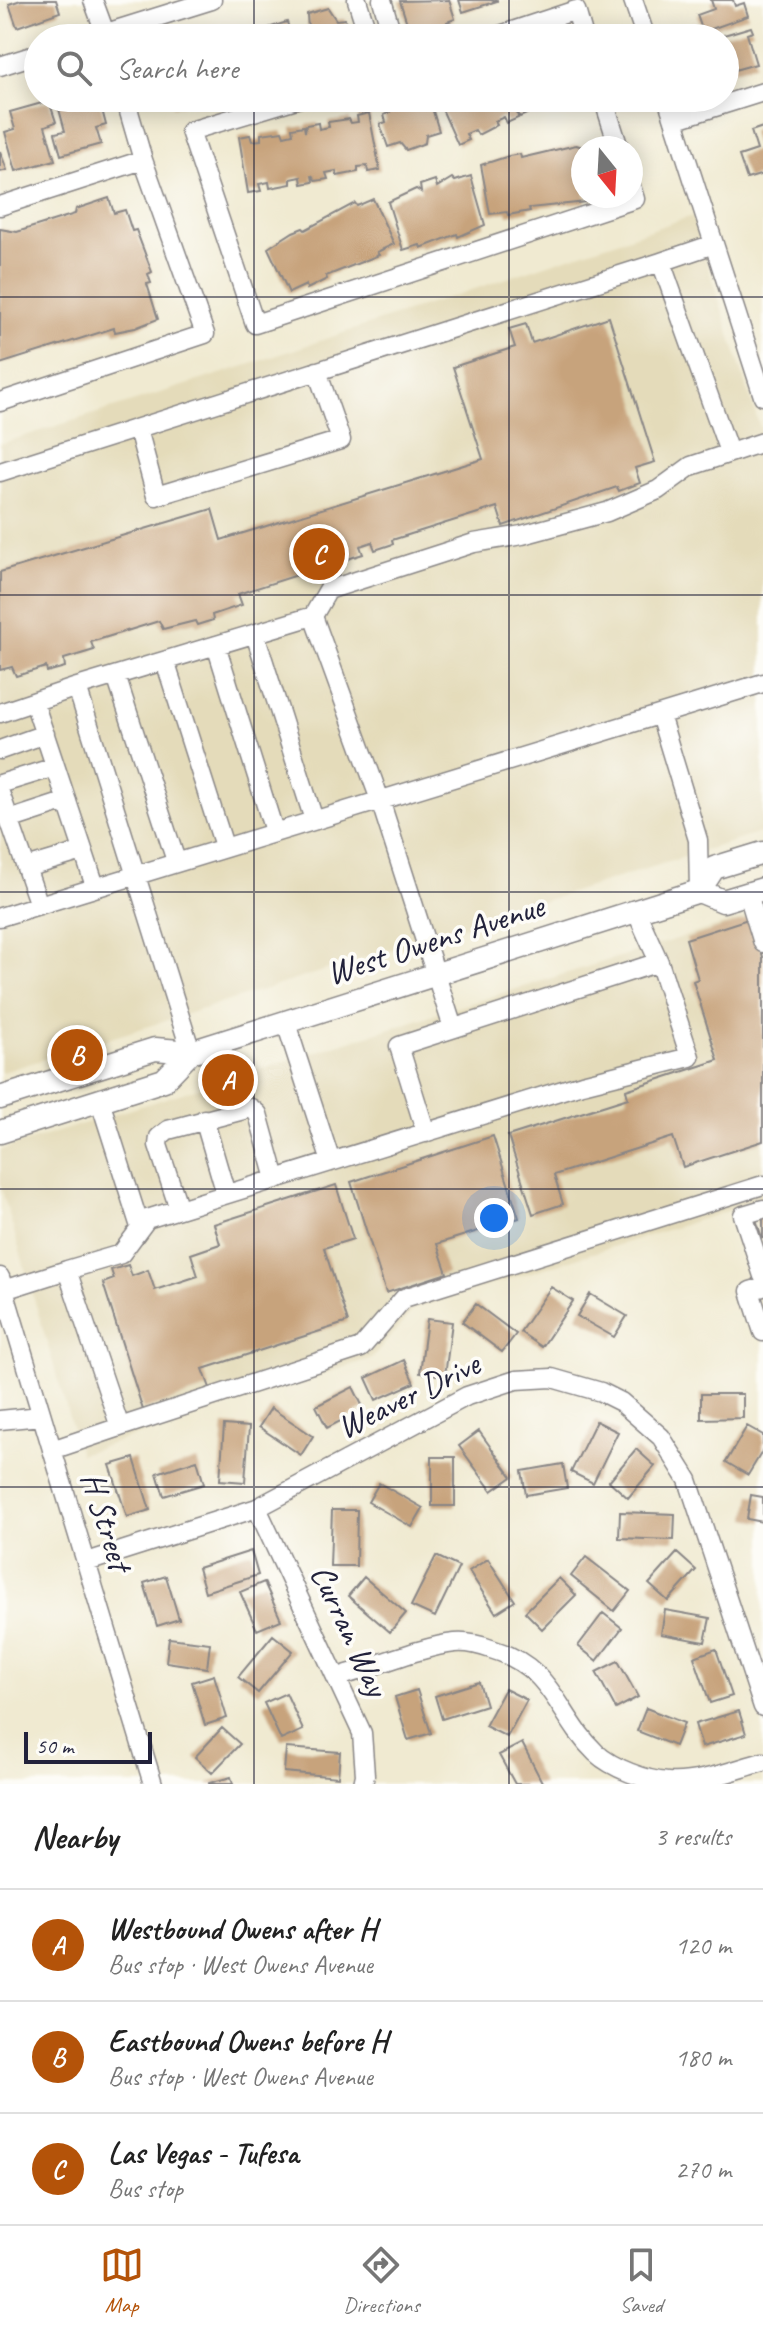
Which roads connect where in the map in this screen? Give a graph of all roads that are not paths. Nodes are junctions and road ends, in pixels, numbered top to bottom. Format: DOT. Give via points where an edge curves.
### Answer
graph roads {
  1 [pos="93,0"];
  2 [pos="212,0"];
  3 [pos="357,0"];
  4 [pos="382,0"];
  5 [pos="633,0"];
  6 [pos="98,24"];
  7 [pos="137,24"];
  8 [pos="364,24"];
  9 [pos="389,24"];
  10 [pos="534,24"];
  11 [pos="580,24"];
  12 [pos="641,24"];
  13 [pos="24,58"];
  14 [pos="0,66"];
  15 [pos="763,92"];
  16 [pos="739,100"];
  17 [pos="129,112"];
  18 [pos="253,112"];
  19 [pos="607,112"];
  20 [pos="671,112"];
  21 [pos="699,112"];
  22 [pos="674,120"];
  23 [pos="615,136"];
  24 [pos="143,160"];
  25 [pos="0,206"];
  26 [pos="608,208"];
  27 [pos="714,244"];
  28 [pos="661,262"];
  29 [pos="755,346"];
  30 [pos="317,371"];
  31 [pos="763,396"];
  32 [pos="0,402"];
  33 [pos="138,429"];
  34 [pos="763,442"];
  35 [pos="729,452"];
  36 [pos="0,472"];
  37 [pos="313,616"];
  38 [pos="255,634"];
  39 [pos="216,645"];
  40 [pos="165,661"];
  41 [pos="116,676"];
  42 [pos="763,683"];
  43 [pos="77,687"];
  44 [pos="34,702"];
  45 [pos="0,713"];
  46 [pos="660,715"];
  47 [pos="45,734"];
  48 [pos="0,750"];
  49 [pos="55,767"];
  50 [pos="0,784"];
  51 [pos="0,793"];
  52 [pos="380,800"];
  53 [pos="67,801"];
  54 [pos="9,820"];
  55 [pos="314,820"];
  56 [pos="274,831"];
  57 [pos="224,846"];
  58 [pos="83,851"];
  59 [pos="763,853"];
  60 [pos="176,861"];
  61 [pos="26,868"];
  62 [pos="137,872"];
  63 [pos="95,886"];
  64 [pos="699,891"];
  65 [pos="756,892"];
  66 [pos="39,905"];
  67 [pos="636,911"];
  68 [pos="0,917"];
  69 [pos="763,943"];
  70 [pos="659,962"];
  71 [pos="436,975"];
  72 [pos="286,1023"];
  73 [pos="453,1028"];
  74 [pos="191,1052"];
  75 [pos="0,1098"];
  76 [pos="100,1101"];
  77 [pos="204,1119"];
  78 [pos="0,1132"];
  79 [pos="426,1133"];
  80 [pos="331,1162"];
  81 [pos="276,1179"];
  82 [pos="763,1185"];
  83 [pos="226,1194"];
  84 [pos="179,1209"];
  85 [pos="763,1209"];
  86 [pos="140,1227"];
  87 [pos="67,1270"];
  88 [pos="763,1276"];
  89 [pos="763,1287"];
  90 [pos="2,1290"];
  91 [pos="763,1332"];
  92 [pos="41,1416"];
  93 [pos="0,1420"];
  94 [pos="120,1427"];
  95 [pos="52,1450"];
  96 [pos="257,1508"];
  97 [pos="87,1562"];
  98 [pos="338,1677"];
  99 [pos="763,1707"];
  100 [pos="763,1762"];
  101 [pos="153,1784"];
  102 [pos="363,1784"];
  1 -- 6 [label="street"];
  2 -- 7 [label="street"];
  3 -- 8 [label="street"];
  4 -- 9 [label="street"];
  5 -- 12 [label="street"];
  10 -- 11 [label="street" via="576,10"];
  13 -- 14 [label="street"];
  15 -- 16 [label="street"];
  17 -- 24 [label="street"];
  18 -- 26 [label="street" via="190,131 255,324"];
  19 -- 23 [label="street"];
  20 -- 22 [label="street"];
  21 -- 22 [label="street"];
  22 -- 27 [label="street"];
  24 -- 25 [label="street"];
  24 -- 32 [label="street" via="205,334"];
  27 -- 28 [label="street"];
  27 -- 29 [label="street"];
  28 -- 30 [label="street"];
  28 -- 35 [label="street"];
  29 -- 31 [label="street"];
  30 -- 33 [label="street"];
  30 -- 33 [label="street" via="341,440 156,496"];
  33 -- 36 [label="street"];
  34 -- 35 [label="street"];
  35 -- 37 [label="street" via="691,466 658,490 607,512 474,543 328,590"];
  37 -- 38 [label="street"];
  37 -- 52 [label="street"];
  38 -- 39 [label="street"];
  38 -- 55 [label="street"];
  39 -- 40 [label="street"];
  39 -- 56 [label="street"];
  40 -- 41 [label="street"];
  40 -- 57 [label="street"];
  41 -- 43 [label="street"];
  41 -- 60 [label="street"];
  42 -- 46 [label="street"];
  43 -- 44 [label="street"];
  43 -- 62 [label="street"];
  44 -- 45 [label="street"];
  44 -- 47 [label="street"];
  46 -- 52 [label="street"];
  46 -- 64 [label="street" via="698,840"];
  47 -- 48 [label="street"];
  47 -- 49 [label="street"];
  49 -- 50 [label="street"];
  49 -- 53 [label="street"];
  51 -- 54 [label="street"];
  52 -- 55 [label="street"];
  52 -- 71 [label="street"];
  53 -- 54 [label="street"];
  53 -- 58 [label="street"];
  54 -- 61 [label="street"];
  55 -- 56 [label="street"];
  56 -- 57 [label="street"];
  57 -- 60 [label="street"];
  58 -- 61 [label="street"];
  58 -- 63 [label="street"];
  59 -- 64 [label="main road, West Owens Avenue" via="714,868"];
  60 -- 62 [label="street"];
  61 -- 66 [label="street"];
  62 -- 63 [label="street"];
  62 -- 74 [label="street"];
  63 -- 66 [label="street"];
  64 -- 65 [label="main road, West Owens Avenue" via="723,901"];
  64 -- 67 [label="main road, West Owens Avenue"];
  65 -- 69 [label="street"];
  66 -- 68 [label="street"];
  67 -- 70 [label="street"];
  67 -- 71 [label="main road, West Owens Avenue"];
  70 -- 73 [label="street"];
  70 -- 79 [label="street" via="690,1057"];
  71 -- 72 [label="main road, West Owens Avenue"];
  71 -- 73 [label="street"];
  72 -- 74 [label="main road, West Owens Avenue"];
  72 -- 80 [label="street"];
  73 -- 79 [label="street" via="399,1046"];
  74 -- 75 [label="main road, West Owens Avenue" via="155,1049"];
  74 -- 76 [label="main road, West Owens Avenue" via="164,1080"];
  76 -- 78 [label="main road, West Owens Avenue"];
  76 -- 86 [label="street"];
  77 -- 81 [label="street" via="251,1108 258,1114"];
  77 -- 83 [label="street"];
  77 -- 84 [label="street" via="159,1137"];
  79 -- 80 [label="street"];
  80 -- 81 [label="street"];
  81 -- 83 [label="street"];
  82 -- 94 [label="street" via="404,1298 361,1348"];
  83 -- 84 [label="street"];
  84 -- 86 [label="street" via="147,1219"];
  85 -- 88 [label="street" via="743,1215"];
  86 -- 87 [label="street" via="121,1254"];
  87 -- 90 [label="street"];
  87 -- 94 [label="street"];
  89 -- 91 [label="street" via="750,1291"];
  90 -- 92 [label="street, H Street"];
  92 -- 93 [label="street"];
  92 -- 95 [label="street, H Street"];
  94 -- 95 [label="street"];
  95 -- 97 [label="street, H Street"];
  96 -- 97 [label="street, Weaver Drive"];
  96 -- 98 [label="street, Curran Way"];
  96 -- 99 [label="street, Weaver Drive" via="496,1384 552,1378 601,1392 643,1418 682,1468"];
  97 -- 101 [label="street, H Street"];
  98 -- 100 [label="street" via="455,1643 481,1646 509,1654 532,1669 596,1752 616,1766 665,1782 690,1782"];
  98 -- 102 [label="street, Curran Way" via="362,1733"];
}
